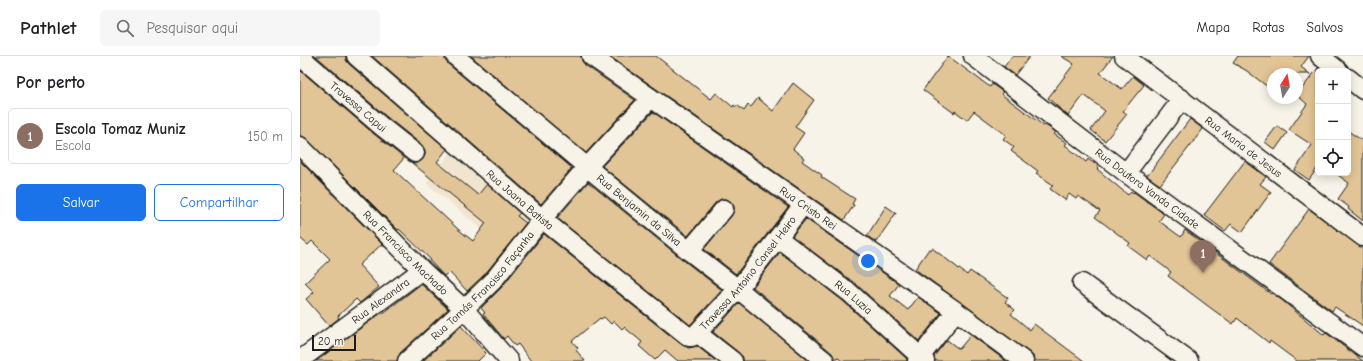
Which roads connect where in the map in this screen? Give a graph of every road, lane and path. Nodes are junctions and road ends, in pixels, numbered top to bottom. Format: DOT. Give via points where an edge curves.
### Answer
graph roads {
  1 [pos="356,56"];
  2 [pos="455,56"];
  3 [pos="591,56"];
  4 [pos="973,56"];
  5 [pos="1124,56"];
  6 [pos="1320,56"];
  7 [pos="303,59"];
  8 [pos="1335,68"];
  9 [pos="1351,80"];
  10 [pos="1363,90"];
  11 [pos="651,98"];
  12 [pos="1182,99"];
  13 [pos="300,146"];
  14 [pos="415,152"];
  15 [pos="587,167"];
  16 [pos="1126,173"];
  17 [pos="803,205"];
  18 [pos="724,210"];
  19 [pos="542,218"];
  20 [pos="1363,237"];
  21 [pos="778,238"];
  22 [pos="689,251"];
  23 [pos="422,270"];
  24 [pos="1082,283"];
  25 [pos="738,289"];
  26 [pos="464,310"];
  27 [pos="956,311"];
  28 [pos="693,335"];
  29 [pos="1363,347"];
  30 [pos="300,360"];
  31 [pos="920,360"];
  32 [pos="407,361"];
  33 [pos="510,361"];
  34 [pos="733,361"];
  35 [pos="825,361"];
  36 [pos="1024,361"];
  37 [pos="1189,361"];
  1 -- 19 [label="street, Rua Joana Batista"];
  2 -- 15 [label="street, Rua Benjamin da Silva"];
  3 -- 11 [label="street, Rua Cristo Rei"];
  4 -- 16 [label="street, Rua Doutora Vanda Cidade"];
  5 -- 12 [label="street, Rua Maria de Jesus"];
  6 -- 8 [label="street"];
  7 -- 14 [label="street, Travessa Capui"];
  9 -- 10 [label="street"];
  11 -- 15 [label="street, Rua Tomás Francisco Façanha"];
  11 -- 17 [label="street, Rua Cristo Rei"];
  12 -- 16 [label="street"];
  12 -- 20 [label="street, Rua Maria de Jesus"];
  13 -- 23 [label="street, Rua Francisco Machado"];
  15 -- 19 [label="street, Rua Tomás Francisco Façanha"];
  15 -- 22 [label="street, Rua Benjamin da Silva"];
  16 -- 29 [label="street, Rua Doutora Vanda Cidade"];
  17 -- 21 [label="street, Travessa Antoino Consel Heiro"];
  17 -- 27 [label="street, Rua Cristo Rei"];
  18 -- 22 [label="street"];
  19 -- 26 [label="street, Rua Tomás Francisco Façanha" via="493,281"];
  19 -- 28 [label="street, Rua Joana Batista"];
  21 -- 25 [label="street, Travessa Antoino Consel Heiro"];
  21 -- 31 [label="street, Rua Luzia" via="850,293"];
  22 -- 25 [label="street, Rua Benjamin da Silva"];
  23 -- 26 [label="street, Rua Francisco Machado"];
  23 -- 30 [label="street, Rua Alexandra"];
  24 -- 37 [label="street"];
  25 -- 28 [label="street, Travessa Antoino Consel Heiro"];
  25 -- 35 [label="street, Rua Benjamin da Silva"];
  26 -- 32 [label="street, Rua Tomás Francisco Façanha"];
  26 -- 33 [label="street, Rua Francisco Machado"];
  27 -- 31 [label="street"];
  27 -- 36 [label="street, Rua Cristo Rei"];
  28 -- 34 [label="street, Rua Joana Batista"];
}
